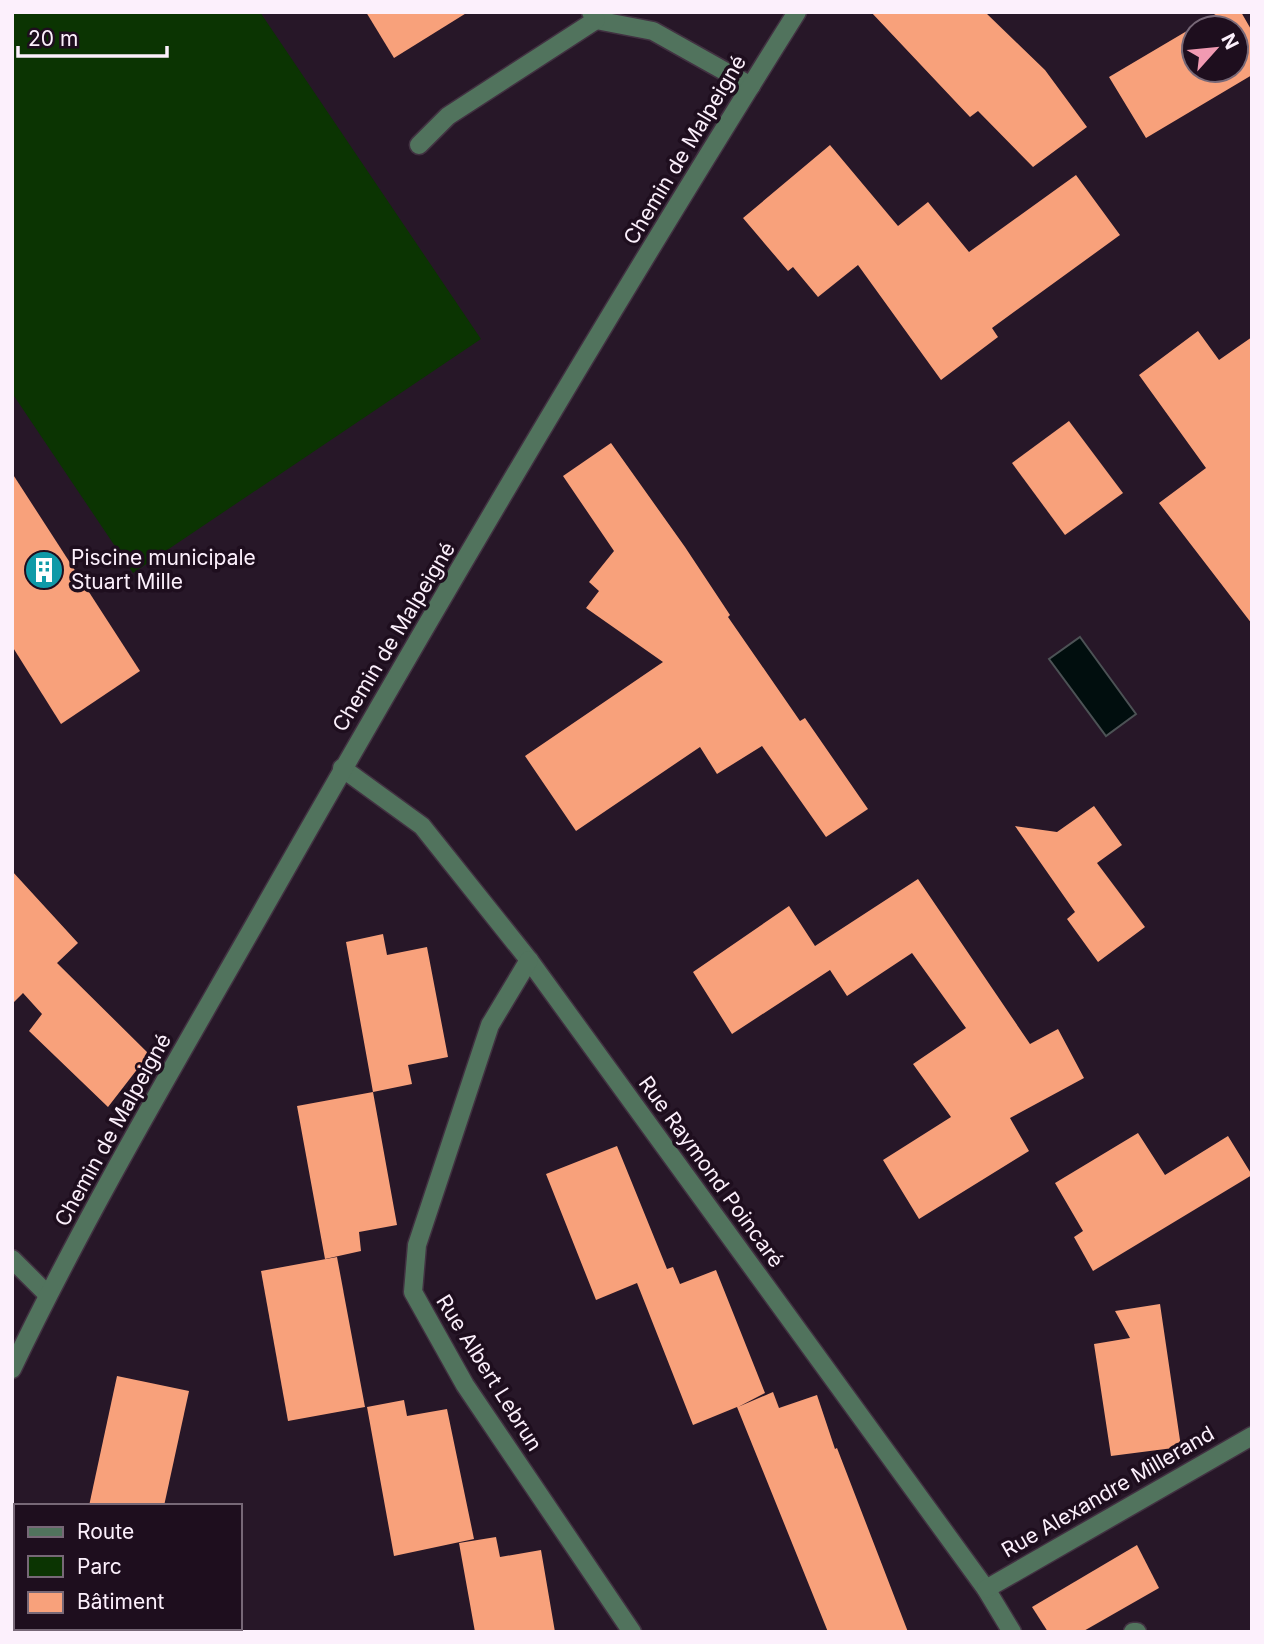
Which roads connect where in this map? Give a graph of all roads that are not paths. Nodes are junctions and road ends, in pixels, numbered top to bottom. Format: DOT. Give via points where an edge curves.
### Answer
graph roads {
  1 [pos="797,12"];
  2 [pos="593,16"];
  3 [pos="751,86"];
  4 [pos="419,145"];
  5 [pos="342,768"];
  6 [pos="529,960"];
  7 [pos="12,1259"];
  8 [pos="48,1295"];
  9 [pos="12,1369"];
  10 [pos="1252,1436"];
  11 [pos="986,1589"];
  12 [pos="632,1632"];
  13 [pos="1012,1632"];
  1 -- 3 [label="street, Chemin de Malpeigné"];
  2 -- 3 [label="street" via="653,32"];
  2 -- 4 [label="street" via="448,116"];
  3 -- 5 [label="street, Chemin de Malpeigné"];
  5 -- 6 [label="street, Rue Raymond Poincaré" via="422,826"];
  5 -- 8 [label="street, Chemin de Malpeigné"];
  6 -- 11 [label="street, Rue Raymond Poincaré"];
  6 -- 12 [label="street, Rue Albert Lebrun" via="490,1025 417,1245 413,1292 465,1385"];
  7 -- 8 [label="street"];
  8 -- 9 [label="street, Chemin de Malpeigné"];
  10 -- 11 [label="street, Rue Alexandre Millerand"];
  11 -- 13 [label="street, Rue Raymond Poincaré"];
}
